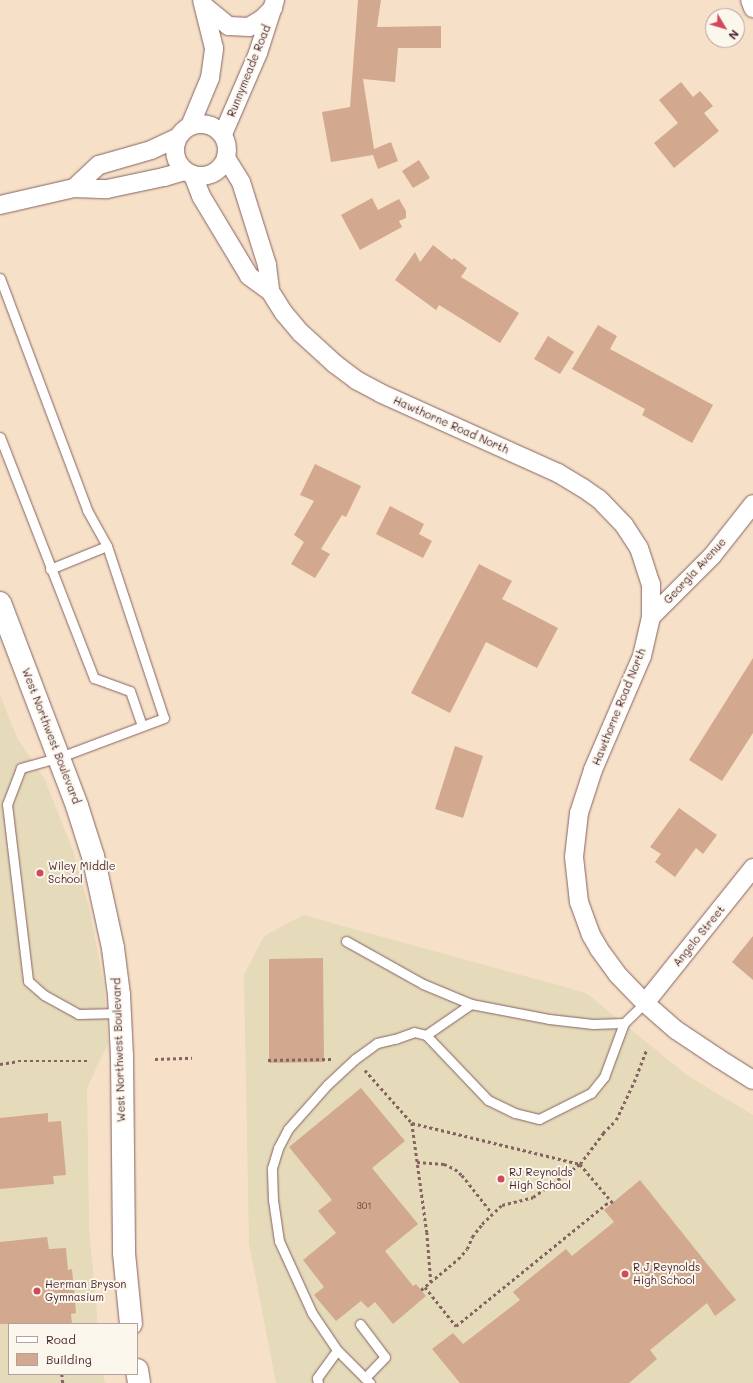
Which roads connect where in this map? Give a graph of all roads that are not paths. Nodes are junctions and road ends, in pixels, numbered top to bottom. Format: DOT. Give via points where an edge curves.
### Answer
graph roads {
  1 [pos="750,0"];
  2 [pos="203,3"];
  3 [pos="274,4"];
  4 [pos="753,8"];
  5 [pos="190,126"];
  6 [pos="223,134"];
  7 [pos="177,138"];
  8 [pos="226,158"];
  9 [pos="189,173"];
  10 [pos="74,188"];
  11 [pos="0,205"];
  12 [pos="0,278"];
  13 [pos="270,291"];
  14 [pos="0,437"];
  15 [pos="753,504"];
  16 [pos="107,546"];
  17 [pos="50,569"];
  18 [pos="0,603"];
  19 [pos="651,617"];
  20 [pos="142,726"];
  21 [pos="60,757"];
  22 [pos="753,868"];
  23 [pos="346,941"];
  24 [pos="645,1003"];
  25 [pos="471,1004"];
  26 [pos="120,1013"];
  27 [pos="624,1023"];
  28 [pos="426,1035"];
  29 [pos="753,1080"];
  30 [pos="131,1323"];
  31 [pos="360,1324"];
  32 [pos="337,1350"];
  33 [pos="368,1381"];
  34 [pos="318,1383"];
  1 -- 4 [label="street"];
  2 -- 3 [label="street, Runnymeade Road" via="229,26 249,27 262,19"];
  2 -- 5 [label="street, Runnymeade Road" via="214,48 210,78"];
  3 -- 6 [label="street, Runnymeade Road" via="246,84"];
  5 -- 6 [label="street" via="204,123 212,125"];
  5 -- 7 [label="street"];
  6 -- 8 [label="street" via="227,142"];
  7 -- 9 [label="street" via="175,156"];
  7 -- 10 [label="street" via="151,150 99,165"];
  8 -- 9 [label="street" via="222,166 213,173 201,176"];
  8 -- 13 [label="street, Hawthorne Road North" via="241,182 267,265"];
  9 -- 10 [label="street" via="107,188"];
  9 -- 13 [label="street, Hawthorne Road North" via="249,276"];
  10 -- 11 [label="street"];
  12 -- 16 [label="lane" via="87,510"];
  13 -- 19 [label="street, Hawthorne Road North" via="284,313 317,350 356,380 558,473 599,499 624,525 639,548 651,584"];
  14 -- 17 [label="lane"];
  15 -- 19 [label="street, Georgia Avenue" via="712,556"];
  16 -- 17 [label="lane"];
  16 -- 20 [label="lane" via="164,718"];
  17 -- 20 [label="lane" via="94,678 130,691"];
  18 -- 21 [label="main road, West Northwest Boulevard"];
  19 -- 24 [label="street, Hawthorne Road North" via="642,656 584,795 575,834 574,857 579,902 592,935 617,974"];
  20 -- 21 [label="lane"];
  21 -- 26 [label="main road, West Northwest Boulevard" via="93,856 113,948"];
  21 -- 26 [label="lane" via="21,768 7,804 28,981 44,995 78,1014"];
  22 -- 24 [label="street, Angelo Street"];
  23 -- 25 [label="lane" via="423,984"];
  24 -- 27 [label="lane"];
  24 -- 29 [label="street, Hawthorne Road North" via="676,1030"];
  25 -- 27 [label="lane" via="548,1019 593,1024"];
  25 -- 28 [label="lane"];
  26 -- 30 [label="main road, West Northwest Boulevard" via="124,1253"];
  27 -- 28 [label="lane" via="604,1077 592,1093 539,1119 514,1113 488,1100"];
  28 -- 32 [label="lane" via="414,1032 377,1043 355,1059 327,1085 288,1129 278,1148 272,1168 273,1200 279,1241 312,1313"];
  31 -- 33 [label="lane" via="385,1357"];
  32 -- 33 [label="lane"];
  32 -- 34 [label="lane" via="317,1378"];
}
